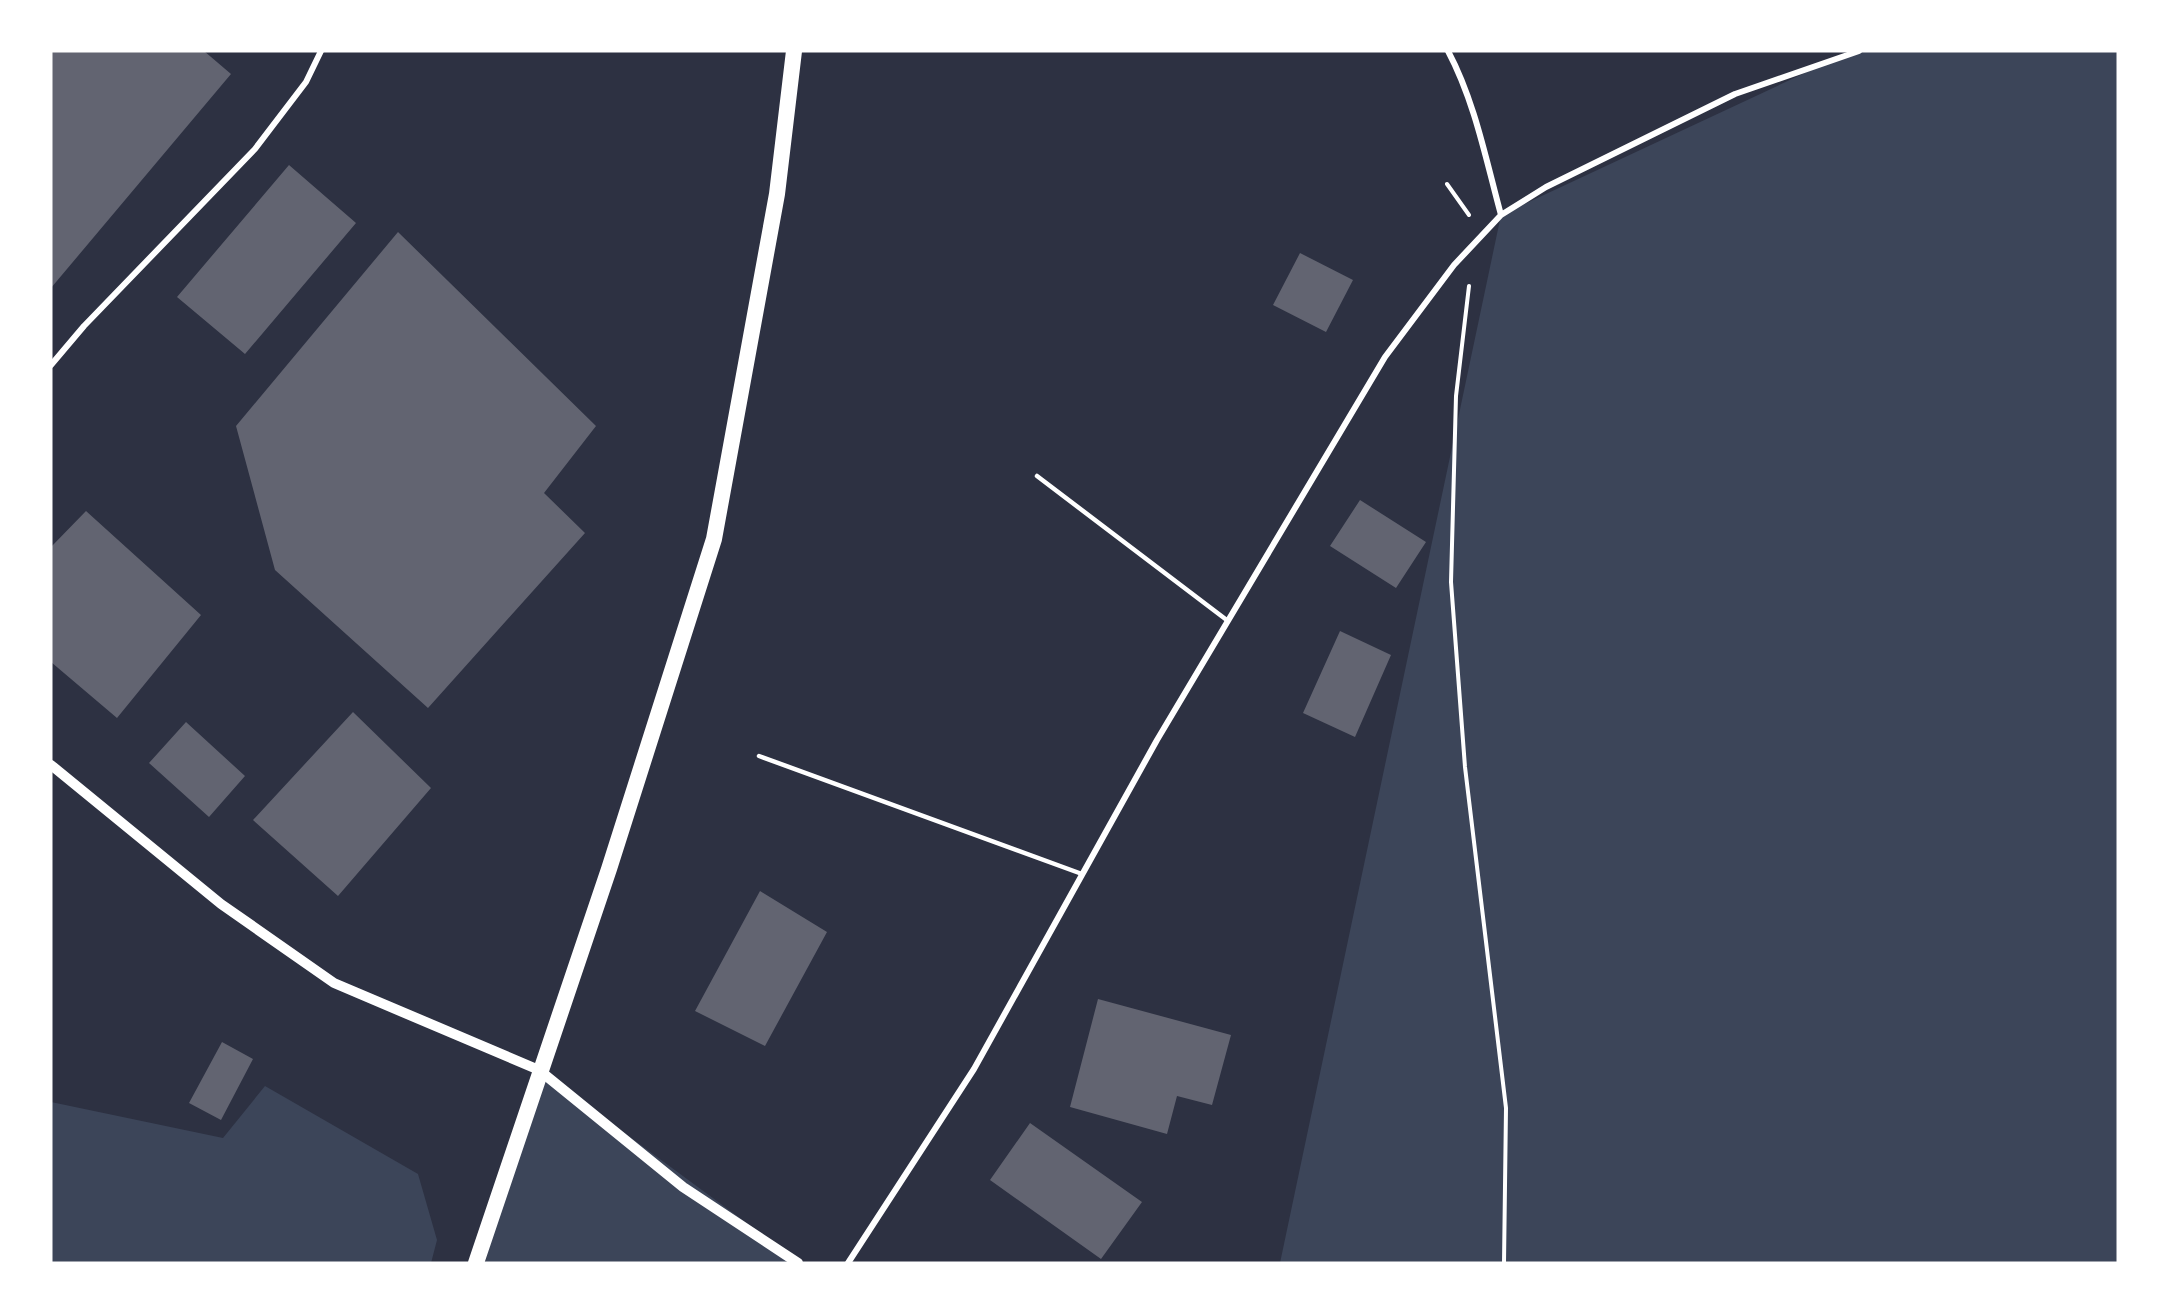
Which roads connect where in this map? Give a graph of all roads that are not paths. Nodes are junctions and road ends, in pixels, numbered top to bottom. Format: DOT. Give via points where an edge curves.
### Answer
graph roads {
  1 [pos="321,51"];
  2 [pos="794,51"];
  3 [pos="1448,51"];
  4 [pos="1859,51"];
  5 [pos="1501,215"];
  6 [pos="51,365"];
  7 [pos="1037,476"];
  8 [pos="1228,621"];
  9 [pos="759,756"];
  10 [pos="51,765"];
  11 [pos="1082,874"];
  12 [pos="539,1070"];
  13 [pos="476,1263"];
  14 [pos="798,1263"];
  15 [pos="848,1263"];
  1 -- 6 [label="street" via="306,82 255,150"];
  2 -- 12 [label="highway" via="777,194 714,539"];
  3 -- 5 [label="street" via="1478,127"];
  4 -- 5 [label="street" via="1735,94 1546,187"];
  5 -- 8 [label="street" via="1454,265 1385,357"];
  7 -- 8 [label="lane"];
  8 -- 11 [label="street"];
  9 -- 11 [label="lane"];
  10 -- 12 [label="street" via="221,904 334,982"];
  11 -- 15 [label="street" via="974,1069"];
  12 -- 13 [label="highway"];
  12 -- 14 [label="street" via="683,1187"];
}
